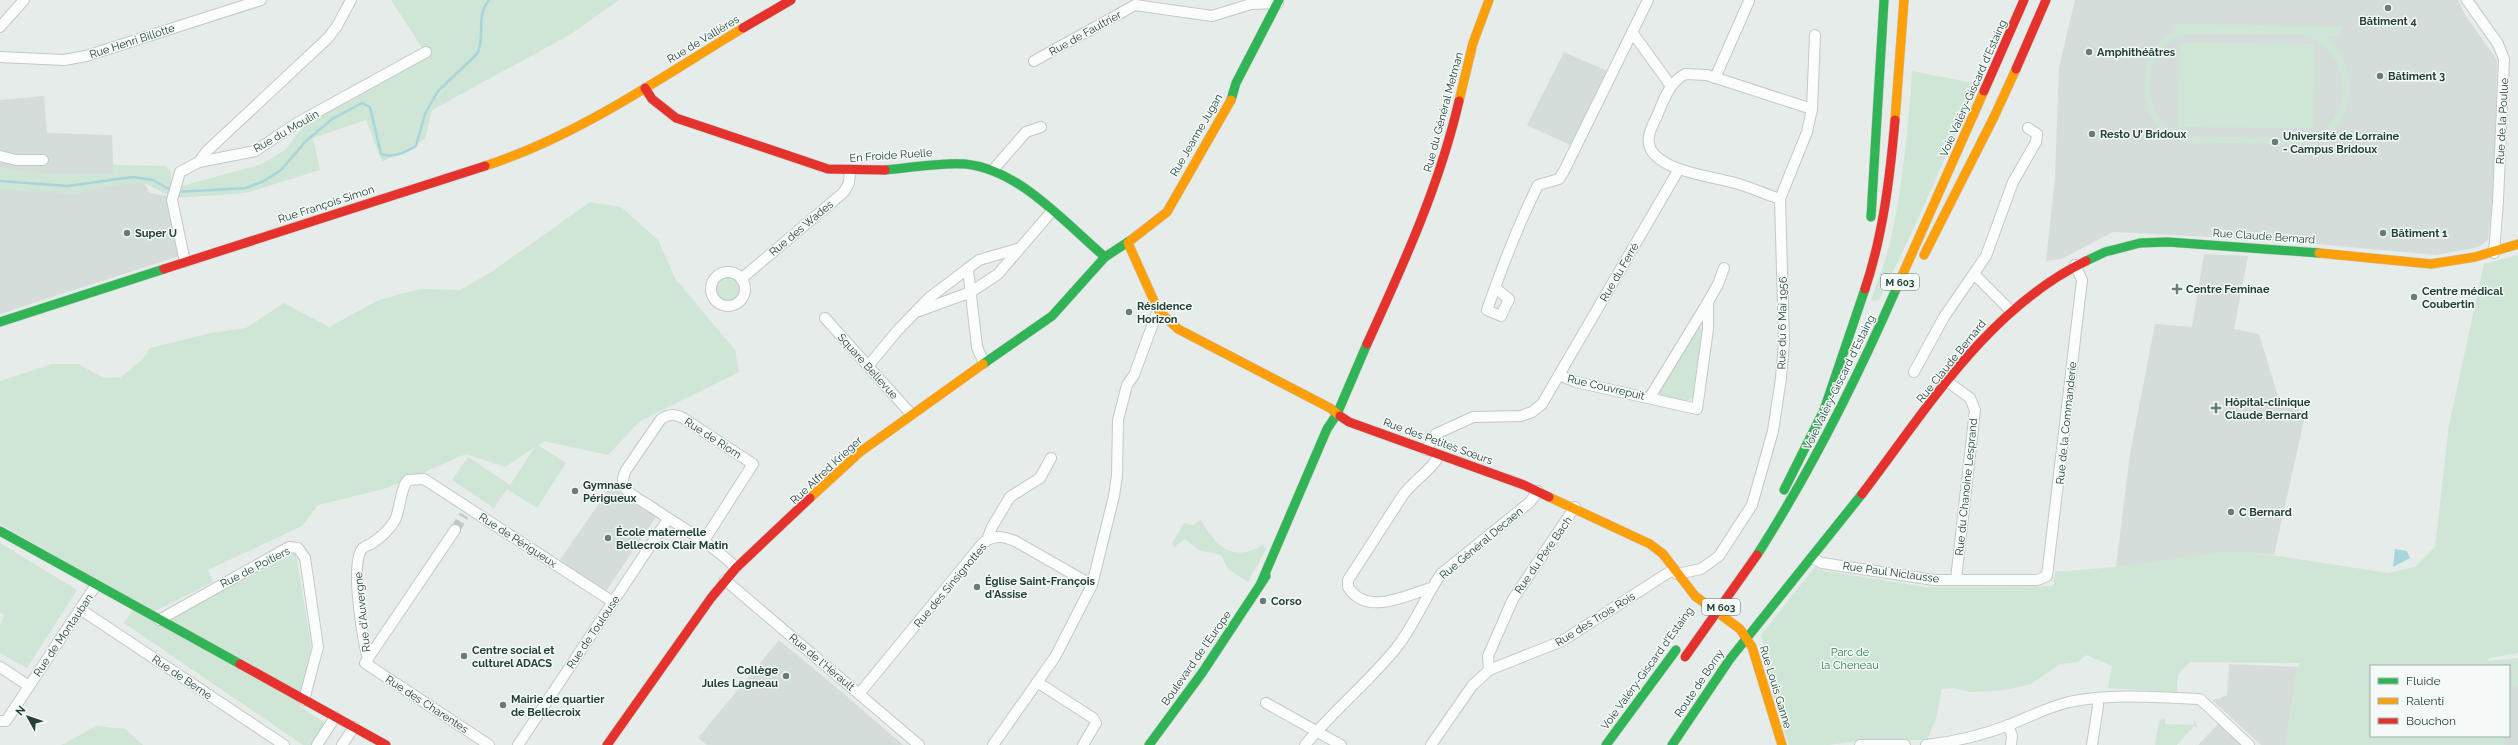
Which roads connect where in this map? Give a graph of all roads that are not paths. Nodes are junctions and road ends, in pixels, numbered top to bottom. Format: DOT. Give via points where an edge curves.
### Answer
graph roads {
  1 [pos="24,0"];
  2 [pos="261,0"];
  3 [pos="351,0"];
  4 [pos="791,0"];
  5 [pos="1489,0"];
  6 [pos="1648,0"];
  7 [pos="1884,0"];
  8 [pos="1904,0"];
  9 [pos="2024,0"];
  10 [pos="2046,0"];
  11 [pos="2467,0"];
  12 [pos="1278,1"];
  13 [pos="1749,1"];
  14 [pos="776,4"];
  15 [pos="0,27"];
  16 [pos="1632,32"];
  17 [pos="1815,35"];
  18 [pos="426,52"];
  19 [pos="0,57"];
  20 [pos="1034,61"];
  21 [pos="1715,78"];
  22 [pos="1671,86"];
  23 [pos="647,87"];
  24 [pos="1812,109"];
  25 [pos="1041,127"];
  26 [pos="2028,128"];
  27 [pos="0,156"];
  28 [pos="43,160"];
  29 [pos="199,162"];
  30 [pos="1679,169"];
  31 [pos="993,170"];
  32 [pos="850,171"];
  33 [pos="1780,199"];
  34 [pos="1052,211"];
  35 [pos="1144,232"];
  36 [pos="1128,243"];
  37 [pos="2518,244"];
  38 [pos="1017,249"];
  39 [pos="2494,253"];
  40 [pos="1105,257"];
  41 [pos="1136,258"];
  42 [pos="1921,261"];
  43 [pos="185,262"];
  44 [pos="2076,265"];
  45 [pos="1724,268"];
  46 [pos="968,269"];
  47 [pos="1975,275"];
  48 [pos="741,279"];
  49 [pos="1495,288"];
  50 [pos="1907,289"];
  51 [pos="971,292"];
  52 [pos="1708,302"];
  53 [pos="919,310"];
  54 [pos="1158,310"];
  55 [pos="2011,311"];
  56 [pos="1378,317"];
  57 [pos="825,318"];
  58 [pos="1166,320"];
  59 [pos="0,322"];
  60 [pos="1150,329"];
  61 [pos="1852,330"];
  62 [pos="984,363"];
  63 [pos="868,366"];
  64 [pos="1914,372"];
  65 [pos="1559,375"];
  66 [pos="1856,380"];
  67 [pos="1948,382"];
  68 [pos="1650,397"];
  69 [pos="911,414"];
  70 [pos="1337,414"];
  71 [pos="1426,450"];
  72 [pos="1439,455"];
  73 [pos="1051,458"];
  74 [pos="424,479"];
  75 [pos="1538,491"];
  76 [pos="1777,501"];
  77 [pos="1576,507"];
  78 [pos="668,519"];
  79 [pos="0,530"];
  80 [pos="455,530"];
  81 [pos="987,540"];
  82 [pos="703,542"];
  83 [pos="1812,558"];
  84 [pos="736,568"];
  85 [pos="1676,572"];
  86 [pos="1956,579"];
  87 [pos="2043,579"];
  88 [pos="725,580"];
  89 [pos="96,585"];
  90 [pos="1092,585"];
  91 [pos="1431,588"];
  92 [pos="1714,596"];
  93 [pos="613,602"];
  94 [pos="80,609"];
  95 [pos="1702,614"];
  96 [pos="159,620"];
  97 [pos="1747,637"];
  98 [pos="1678,647"];
  99 [pos="1682,660"];
  100 [pos="367,661"];
  101 [pos="0,667"];
  102 [pos="1489,670"];
  103 [pos="1037,682"];
  104 [pos="29,686"];
  105 [pos="859,694"];
  106 [pos="2097,698"];
  107 [pos="304,700"];
  108 [pos="1266,703"];
  109 [pos="335,717"];
  110 [pos="0,721"];
  111 [pos="2008,725"];
  112 [pos="354,728"];
  113 [pos="1316,731"];
  114 [pos="284,745"];
  115 [pos="317,745"];
  116 [pos="342,745"];
  117 [pos="386,745"];
  118 [pos="489,745"];
  119 [pos="518,745"];
  120 [pos="608,745"];
  121 [pos="919,745"];
  122 [pos="993,745"];
  123 [pos="1083,745"];
  124 [pos="1149,745"];
  125 [pos="1305,745"];
  126 [pos="1341,745"];
  127 [pos="1431,745"];
  128 [pos="1606,745"];
  129 [pos="1672,745"];
  130 [pos="1782,745"];
  131 [pos="1866,745"];
  132 [pos="1905,745"];
  133 [pos="1926,745"];
  134 [pos="2011,745"];
  135 [pos="2092,745"];
  136 [pos="2249,745"];
  1 -- 15 [label="street"];
  2 -- 19 [label="street, Rue Henri Billotte" via="86,56 64,60"];
  3 -- 29 [label="street" via="338,26 328,38 206,152"];
  4 -- 14 [label="main road, Rue de Vallières"];
  5 -- 56 [label="main road, Rue du Général Metman" via="1477,30 1439,175 1424,215"];
  6 -- 16 [label="street"];
  7 -- 61 [label="main road" via="1869,232"];
  8 -- 61 [label="main road, Voie Valéry-Giscard d'Estaing / M 603" via="1893,143 1883,219 1873,266"];
  9 -- 66 [label="main road, Voie Valéry-Giscard d'Estaing / M 603"];
  10 -- 42 [label="main road" via="1994,117"];
  11 -- 39 [label="street, Rue de la Poulue" via="2498,44 2504,59"];
  12 -- 20 [label="street, Rue de Faultrier" via="1251,4 1212,16 1135,5"];
  12 -- 35 [label="main road, Rue Jeanne Jugan" via="1236,83 1233,96 1167,212"];
  13 -- 21 [label="street"];
  14 -- 23 [label="main road, Rue de Vallières"];
  16 -- 22 [label="street"];
  16 -- 49 [label="street" via="1564,171 1559,179 1538,185 1517,228"];
  17 -- 24 [label="street, Rue du 6 Mai 1956"];
  18 -- 29 [label="street, Rue du Moulin" via="297,123 255,151"];
  21 -- 22 [label="street" via="1695,73 1685,74"];
  21 -- 24 [label="street"];
  22 -- 30 [label="street" via="1649,132 1648,142 1657,156"];
  23 -- 32 [label="main road, En Froide Ruelle" via="652,99 676,118 828,169"];
  23 -- 43 [label="main road, Rue François Simon" via="549,142 524,153"];
  24 -- 33 [label="street, Rue du 6 Mai 1956" via="1807,132"];
  25 -- 31 [label="street" via="1026,132"];
  26 -- 47 [label="street" via="2037,134 2036,142 2013,182 1994,238"];
  27 -- 28 [label="street" via="16,160"];
  29 -- 43 [label="street, Rue du Moulin" via="180,172 172,200"];
  30 -- 33 [label="street" via="1734,183"];
  30 -- 65 [label="street, Rue du Ferré"];
  31 -- 32 [label="main road, En Froide Ruelle" via="964,164 942,164"];
  31 -- 34 [label="main road, En Froide Ruelle" via="1022,185"];
  32 -- 48 [label="street, Rue des Wades" via="849,183 844,192"];
  33 -- 85 [label="street, Rue du 6 Mai 1956" via="1784,342 1773,431 1752,505 1719,556 1701,569"];
  34 -- 38 [label="street"];
  34 -- 40 [label="main road, En Froide Ruelle"];
  35 -- 36 [label="main road, Rue Jeanne Jugan"];
  35 -- 41 [label="main road"];
  36 -- 40 [label="main road, Rue Jeanne Jugan"];
  36 -- 41 [label="main road, Rue des Petites Sœurs"];
  37 -- 39 [label="main road, Rue Claude Bernard"];
  38 -- 46 [label="street" via="979,260"];
  38 -- 51 [label="street" via="1009,263 998,274"];
  39 -- 44 [label="main road, Rue Claude Bernard" via="2427,263 2298,250 2168,242 2120,247"];
  40 -- 62 [label="main road, Rue Alfred Krieger" via="1052,316"];
  41 -- 54 [label="main road, Rue des Petites Sœurs"];
  43 -- 59 [label="main road, Rue François Simon"];
  44 -- 55 [label="main road, Rue Claude Bernard"];
  44 -- 87 [label="street, Rue de la Commanderie" via="2082,280 2049,570"];
  45 -- 52 [label="street"];
  46 -- 51 [label="street"];
  46 -- 53 [label="street" via="929,298"];
  47 -- 55 [label="street"];
  47 -- 64 [label="street" via="1944,317"];
  50 -- 66 [label="main road"];
  51 -- 53 [label="street"];
  51 -- 62 [label="street" via="977,347"];
  52 -- 68 [label="street"];
  52 -- 68 [label="street, Rue Couvrepuit" via="1708,329 1697,410"];
  53 -- 63 [label="street" via="898,330"];
  54 -- 58 [label="main road, Rue des Petites Sœurs"];
  54 -- 60 [label="street"];
  55 -- 67 [label="main road, Rue Claude Bernard" via="1987,334"];
  56 -- 70 [label="main road, Boulevard de l'Europe"];
  57 -- 63 [label="street, Square Bellevue"];
  58 -- 60 [label="street"];
  58 -- 70 [label="main road, Rue des Petites Sœurs" via="1178,329"];
  60 -- 90 [label="street" via="1134,375 1127,385 1120,413 1116,483"];
  61 -- 76 [label="main road, Voie Valéry-Giscard d'Estaing / M 603" via="1824,410"];
  62 -- 69 [label="main road, Rue Alfred Krieger"];
  63 -- 69 [label="street, Square Bellevue"];
  65 -- 68 [label="street, Rue Couvrepuit" via="1576,382"];
  65 -- 71 [label="street, Rue Couvrepuit" via="1542,404 1532,412 1512,417 1473,417 1436,434"];
  66 -- 99 [label="main road, Voie Valéry-Giscard d'Estaing / M 603, bridge" via="1795,496 1757,556"];
  67 -- 83 [label="main road, Rue Claude Bernard"];
  67 -- 86 [label="street, Rue du Chanoine Lesprand" via="1970,398 1975,410"];
  69 -- 84 [label="main road, Rue Alfred Krieger" via="860,452"];
  70 -- 71 [label="main road, Rue des Petites Sœurs" via="1355,424"];
  70 -- 124 [label="main road, Boulevard de l'Europe" via="1327,429 1261,583 1202,673"];
  71 -- 72 [label="main road, Rue des Petites Sœurs"];
  72 -- 75 [label="main road, Rue des Petites Sœurs"];
  72 -- 91 [label="street" via="1435,464 1412,482 1403,494 1348,580 1348,587 1357,597 1380,603 1394,601"];
  73 -- 81 [label="street, Rue des Sinsignottes" via="1040,478 1010,497 990,530"];
  74 -- 93 [label="street, Rue de Périgueux" via="467,511"];
  74 -- 100 [label="street, Rue d'Auvergne" via="408,480 404,483 400,508 394,521 380,538 363,548 358,559 357,576"];
  75 -- 77 [label="main road, Rue des Petites Sœurs"];
  75 -- 91 [label="street, Rue Général Decaen" via="1530,502 1441,574"];
  77 -- 85 [label="main road, Rue des Petites Sœurs" via="1650,544"];
  77 -- 102 [label="street, Rue du Père Bach" via="1513,599 1488,656"];
  78 -- 82 [label="street, Rue de Riom"];
  78 -- 82 [label="street, Rue de Riom" via="624,487 623,477 661,419 676,414 753,464"];
  78 -- 93 [label="street, Rue de Toulouse"];
  79 -- 89 [label="main road"];
  80 -- 100 [label="street"];
  81 -- 90 [label="street" via="1003,537 1015,541"];
  81 -- 105 [label="street, Rue des Sinsignottes"];
  82 -- 84 [label="street, Rue de Riom"];
  83 -- 86 [label="street, Rue Paul Niclausse" via="1822,562 1926,579"];
  83 -- 97 [label="main road, Rue Claude Bernard"];
  84 -- 88 [label="main road, Rue Alfred Krieger"];
  85 -- 97 [label="main road, Rue des Petites Sœurs" via="1695,596"];
  85 -- 102 [label="street, Rue des Trois Rois" via="1562,641"];
  86 -- 87 [label="street, Rue Paul Niclausse"];
  88 -- 105 [label="street, Rue de l'Hérault"];
  88 -- 120 [label="main road, Rue Alfred Krieger"];
  89 -- 94 [label="street, Rue de Montauban"];
  89 -- 96 [label="main road"];
  90 -- 103 [label="street" via="1055,657"];
  91 -- 113 [label="street, Rue Général Decaen" via="1414,624 1398,646 1376,672"];
  92 -- 95 [label="main road, Voie Valéry-Giscard d'Estaing / M 603"];
  93 -- 119 [label="street, Rue de Toulouse"];
  94 -- 104 [label="street, Rue de Montauban"];
  94 -- 114 [label="street, Rue de Berne"];
  96 -- 107 [label="main road"];
  96 -- 107 [label="street, Rue de Poitiers" via="289,547 298,548 305,558 318,647"];
  97 -- 129 [label="main road, Route de Borny"];
  97 -- 130 [label="main road, Rue Louis Ganne"];
  98 -- 128 [label="main road, Voie Valéry-Giscard d'Estaing"];
  100 -- 118 [label="street, Rue des Charentes"];
  101 -- 104 [label="street, Rue de Montauban"];
  102 -- 127 [label="street, Rue des Trois Rois" via="1472,686"];
  103 -- 122 [label="street"];
  103 -- 123 [label="street" via="1093,718 1096,723"];
  104 -- 110 [label="street, Rue de Montauban" via="6,721"];
  105 -- 121 [label="street, Rue de l'Hérault"];
  106 -- 111 [label="street" via="2043,710"];
  106 -- 135 [label="street"];
  106 -- 136 [label="street" via="2200,699"];
  107 -- 109 [label="main road"];
  108 -- 113 [label="street"];
  109 -- 112 [label="main road"];
  109 -- 115 [label="street"];
  111 -- 133 [label="street" via="1950,742"];
  111 -- 134 [label="street" via="2012,736"];
  112 -- 116 [label="street"];
  112 -- 117 [label="main road"];
  113 -- 125 [label="street, Rue Général Decaen"];
  113 -- 126 [label="street"];
  131 -- 132 [label="street"];
}
